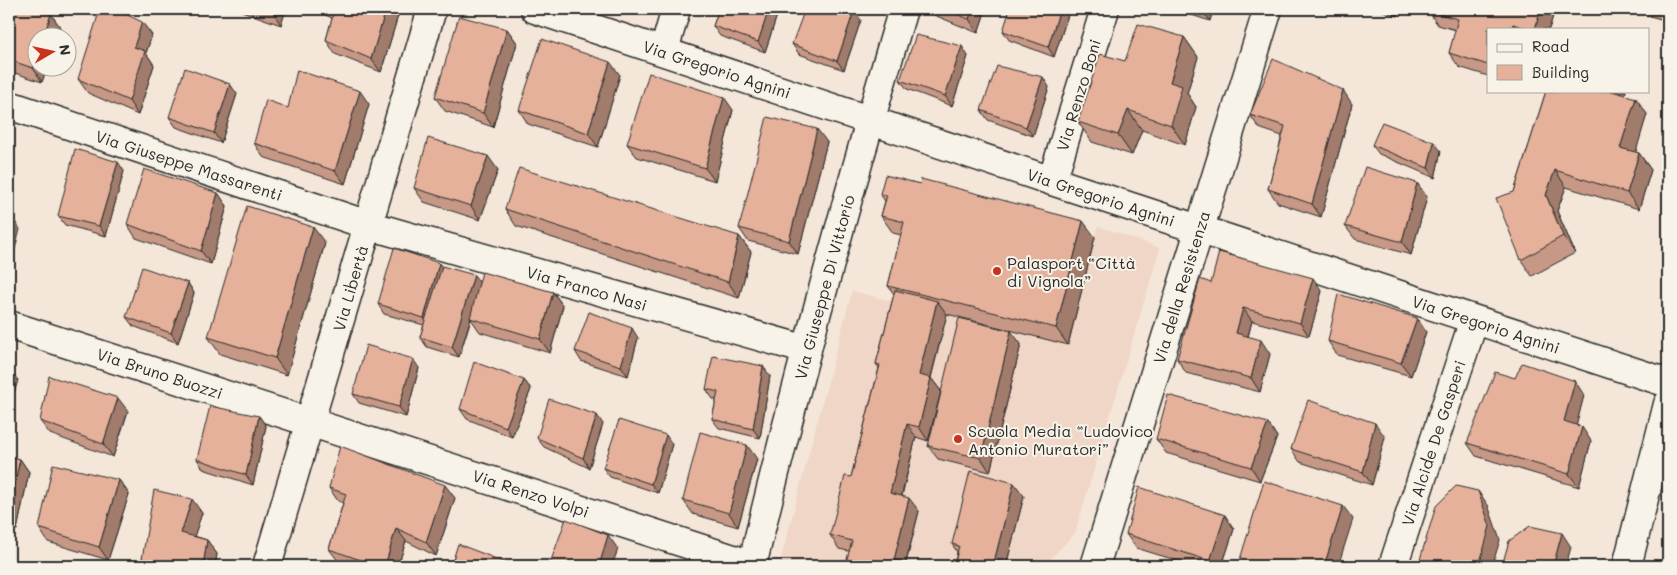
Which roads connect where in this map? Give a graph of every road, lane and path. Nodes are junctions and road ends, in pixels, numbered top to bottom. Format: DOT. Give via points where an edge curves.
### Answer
graph roads {
  1 [pos="432,9"];
  2 [pos="535,9"];
  3 [pos="676,9"];
  4 [pos="903,9"];
  5 [pos="1105,9"];
  6 [pos="1268,9"];
  7 [pos="664,51"];
  8 [pos="9,105"];
  9 [pos="870,120"];
  10 [pos="1052,181"];
  11 [pos="368,225"];
  12 [pos="1199,228"];
  13 [pos="1474,320"];
  14 [pos="9,325"];
  15 [pos="807,350"];
  16 [pos="1668,383"];
  17 [pos="1668,404"];
  18 [pos="311,422"];
  19 [pos="267,566"];
  20 [pos="752,566"];
  21 [pos="1095,566"];
  22 [pos="1393,566"];
  23 [pos="1627,566"];
  1 -- 11 [label="street, Via Libertà"];
  2 -- 7 [label="street, Via Gregorio Agnini"];
  3 -- 7 [label="street"];
  4 -- 9 [label="street, Via Giuseppe Di Vittorio"];
  5 -- 10 [label="street, Via Renzo Boni"];
  6 -- 12 [label="street, Via della Resistenza"];
  7 -- 9 [label="street, Via Gregorio Agnini"];
  8 -- 11 [label="street, Via Giuseppe Massarenti"];
  9 -- 10 [label="street, Via Gregorio Agnini"];
  9 -- 15 [label="street, Via Giuseppe Di Vittorio"];
  10 -- 12 [label="street, Via Gregorio Agnini"];
  11 -- 15 [label="street, Via Franco Nasi"];
  11 -- 18 [label="street, Via Libertà"];
  12 -- 13 [label="street, Via Gregorio Agnini"];
  12 -- 21 [label="street, Via della Resistenza"];
  13 -- 16 [label="street, Via Gregorio Agnini"];
  13 -- 22 [label="street, Via Alcide De Gasperi"];
  14 -- 18 [label="street, Via Bruno Buozzi"];
  15 -- 20 [label="street, Via Giuseppe Di Vittorio"];
  17 -- 23 [label="street"];
  18 -- 19 [label="street, Via Libertà"];
  18 -- 20 [label="street, Via Renzo Volpi"];
}
